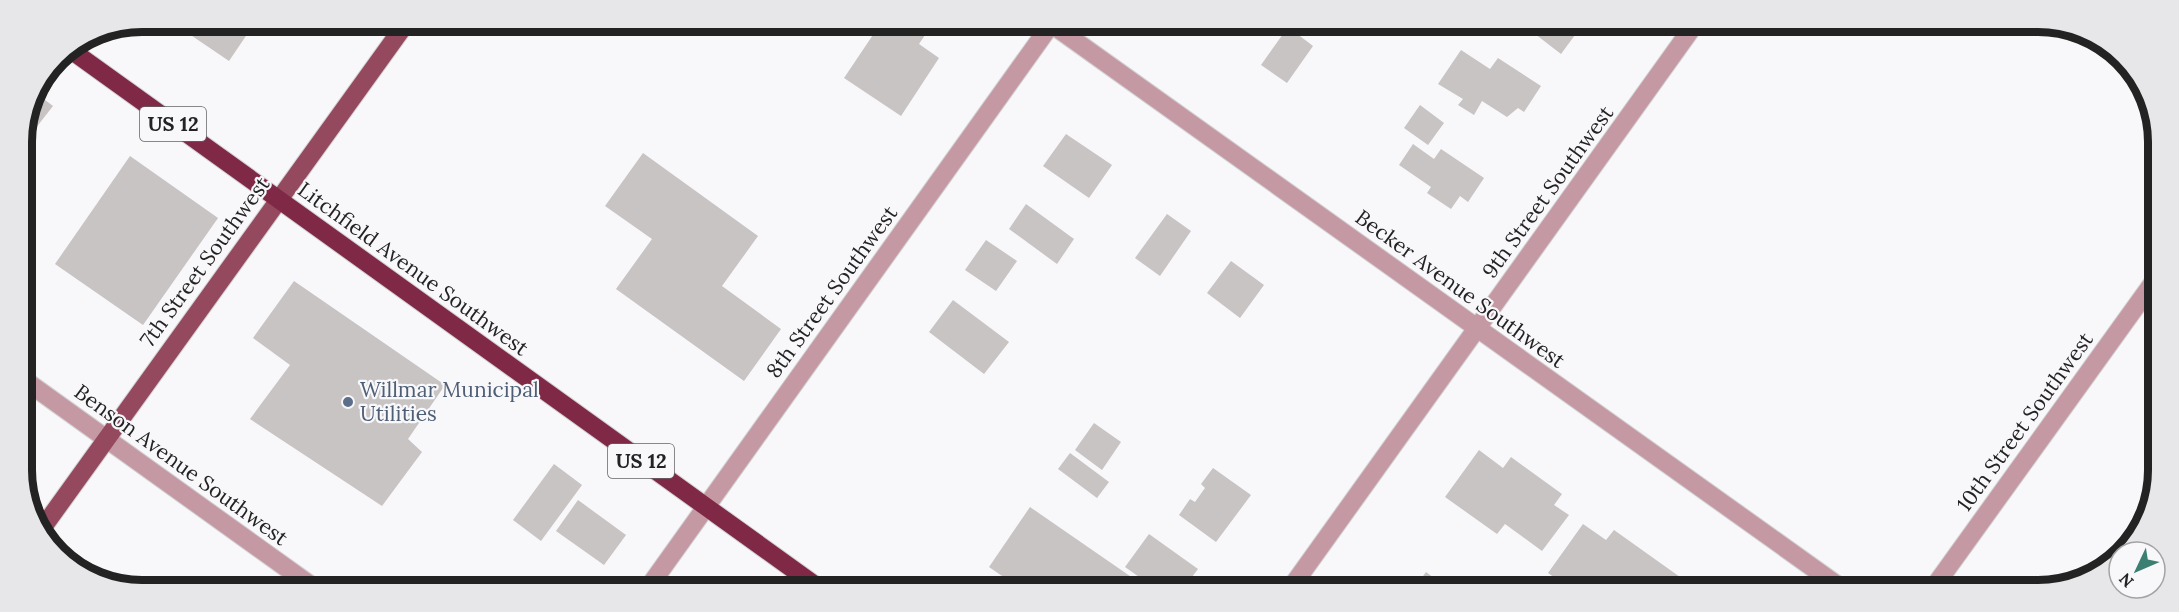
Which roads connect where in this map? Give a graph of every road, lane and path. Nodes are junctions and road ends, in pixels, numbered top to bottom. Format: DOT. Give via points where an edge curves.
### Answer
graph roads {
  1 [pos="400,32"];
  2 [pos="1045,32"];
  3 [pos="1064,32"];
  4 [pos="1689,32"];
  5 [pos="76,54"];
  6 [pos="278,199"];
  7 [pos="2148,290"];
  8 [pos="1478,329"];
  9 [pos="32,385"];
  10 [pos="107,438"];
  11 [pos="706,507"];
  12 [pos="45,524"];
  13 [pos="303,580"];
  14 [pos="654,580"];
  15 [pos="808,580"];
  16 [pos="1297,580"];
  17 [pos="1830,580"];
  18 [pos="1939,580"];
  1 -- 6 [label="main road, 7th Street Southwest"];
  2 -- 11 [label="street, 8th Street Southwest"];
  3 -- 8 [label="street, Becker Avenue Southwest"];
  4 -- 8 [label="street, 9th Street Southwest"];
  5 -- 6 [label="highway, Litchfield Avenue Southwest / US 12"];
  6 -- 10 [label="main road, 7th Street Southwest"];
  6 -- 11 [label="highway, Litchfield Avenue Southwest / US 12"];
  7 -- 18 [label="street, 10th Street Southwest"];
  8 -- 16 [label="street, 9th Street Southwest"];
  8 -- 17 [label="street, Becker Avenue Southwest"];
  9 -- 10 [label="street, Benson Avenue Southwest"];
  10 -- 12 [label="main road, 7th Street Southwest"];
  10 -- 13 [label="street, Benson Avenue Southwest"];
  11 -- 14 [label="street, 8th Street Southwest"];
  11 -- 15 [label="highway, Litchfield Avenue Southwest / US 12"];
}
